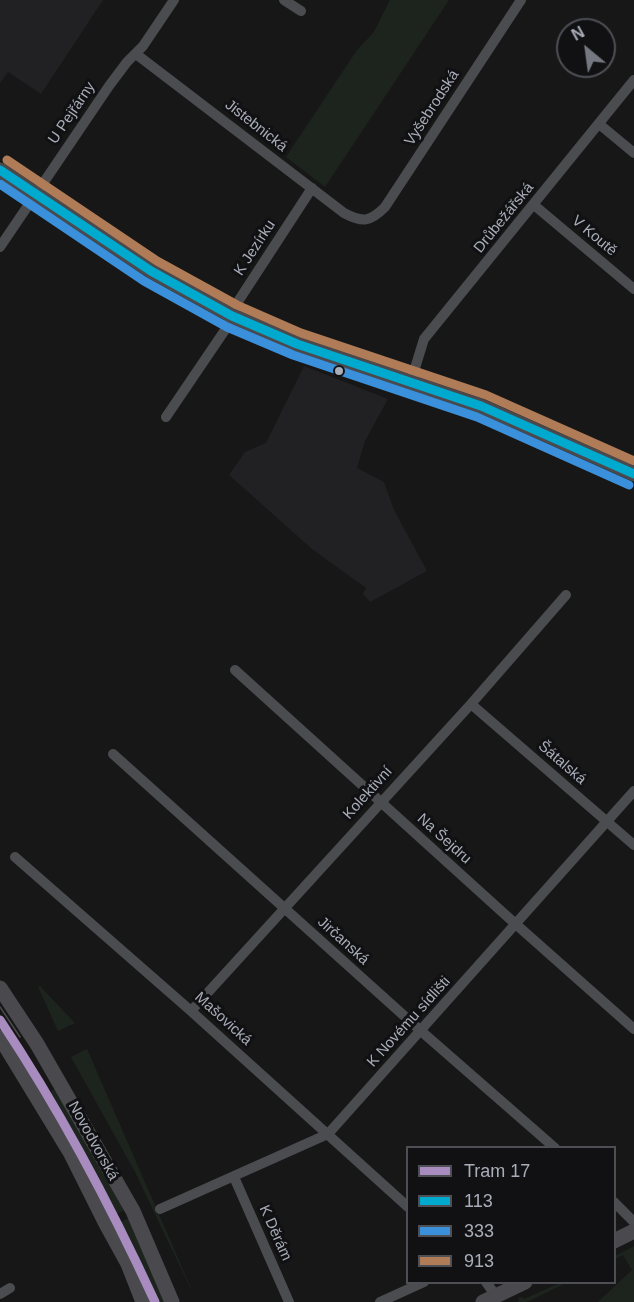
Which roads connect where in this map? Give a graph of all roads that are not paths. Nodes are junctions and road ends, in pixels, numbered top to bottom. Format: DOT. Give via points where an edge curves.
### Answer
graph roads {
  1 [pos="174,0"];
  2 [pos="284,0"];
  3 [pos="521,0"];
  4 [pos="301,11"];
  5 [pos="136,54"];
  6 [pos="634,80"];
  7 [pos="599,124"];
  8 [pos="634,153"];
  9 [pos="0,170"];
  10 [pos="312,188"];
  11 [pos="36,194"];
  12 [pos="534,205"];
  13 [pos="358,220"];
  14 [pos="0,246"];
  15 [pos="634,289"];
  16 [pos="232,316"];
  17 [pos="411,381"];
  18 [pos="166,417"];
  19 [pos="634,474"];
  20 [pos="566,595"];
  21 [pos="235,670"];
  22 [pos="471,704"];
  23 [pos="113,754"];
  24 [pos="634,791"];
  25 [pos="380,802"];
  26 [pos="608,821"];
  27 [pos="634,845"];
  28 [pos="15,857"];
  29 [pos="284,908"];
  30 [pos="515,924"];
  31 [pos="2,995"];
  32 [pos="191,1011"];
  33 [pos="634,1029"];
  34 [pos="421,1031"];
  35 [pos="0,1037"];
  36 [pos="328,1134"];
  37 [pos="553,1146"];
  38 [pos="234,1177"];
  39 [pos="616,1203"];
  40 [pos="406,1205"];
  41 [pos="160,1209"];
  42 [pos="634,1222"];
  43 [pos="634,1231"];
  44 [pos="616,1240"];
  45 [pos="420,1284"];
  46 [pos="486,1284"];
  47 [pos="521,1284"];
  48 [pos="10,1288"];
  49 [pos="0,1294"];
  50 [pos="489,1299"];
  51 [pos="143,1302"];
  52 [pos="172,1302"];
  53 [pos="289,1302"];
  54 [pos="380,1302"];
  1 -- 5 [label="street, U Pejřárny"];
  2 -- 4 [label="street"];
  3 -- 13 [label="street, Vyšebrodská" via="385,207 370,218"];
  5 -- 10 [label="street, Jistebnická"];
  5 -- 11 [label="street, U Pejřárny" via="109,86"];
  6 -- 7 [label="street, Drůbežářská"];
  7 -- 8 [label="street"];
  7 -- 12 [label="street, Drůbežářská"];
  9 -- 11 [label="street"];
  10 -- 13 [label="street, Jistebnická"];
  10 -- 16 [label="street, K Jezírku"];
  11 -- 14 [label="street, U Pejřárny"];
  11 -- 16 [label="street" via="151,271"];
  12 -- 15 [label="street, V Koutě"];
  12 -- 17 [label="street, Drůbežářská" via="424,339"];
  16 -- 17 [label="street" via="297,344"];
  16 -- 18 [label="street, K Jezírku"];
  17 -- 19 [label="street" via="481,406"];
  20 -- 22 [label="street, Kolektivní"];
  21 -- 25 [label="street, Na Šejdru"];
  22 -- 25 [label="street, Kolektivní"];
  22 -- 26 [label="street, Šátalská"];
  23 -- 29 [label="street, Jirčanská"];
  24 -- 26 [label="street, K Novému sídlišti"];
  25 -- 29 [label="street, Kolektivní"];
  25 -- 30 [label="street, Na Šejdru"];
  26 -- 27 [label="street, Šátalská"];
  26 -- 30 [label="street, K Novému sídlišti"];
  28 -- 32 [label="street, Mašovická"];
  29 -- 32 [label="street, Kolektivní"];
  29 -- 34 [label="street, Jirčanská"];
  30 -- 33 [label="street, Na Šejdru"];
  30 -- 34 [label="street, K Novému sídlišti"];
  31 -- 52 [label="street, Novodvorská" via="37,1044 133,1211"];
  32 -- 36 [label="street, Mašovická"];
  34 -- 36 [label="street, K Novému sídlišti"];
  34 -- 37 [label="street, Jirčanská"];
  35 -- 51 [label="street, Novodvorská" via="70,1152 128,1264"];
  36 -- 38 [label="street, K Novému sídlišti"];
  36 -- 40 [label="street, Mašovická"];
  38 -- 41 [label="street, K Novému sídlišti"];
  38 -- 53 [label="street, K Děrám"];
  39 -- 42 [label="street"];
  43 -- 44 [label="street"];
  45 -- 54 [label="street"];
  46 -- 50 [label="street"];
  47 -- 50 [label="street"];
  48 -- 49 [label="street"];
}
